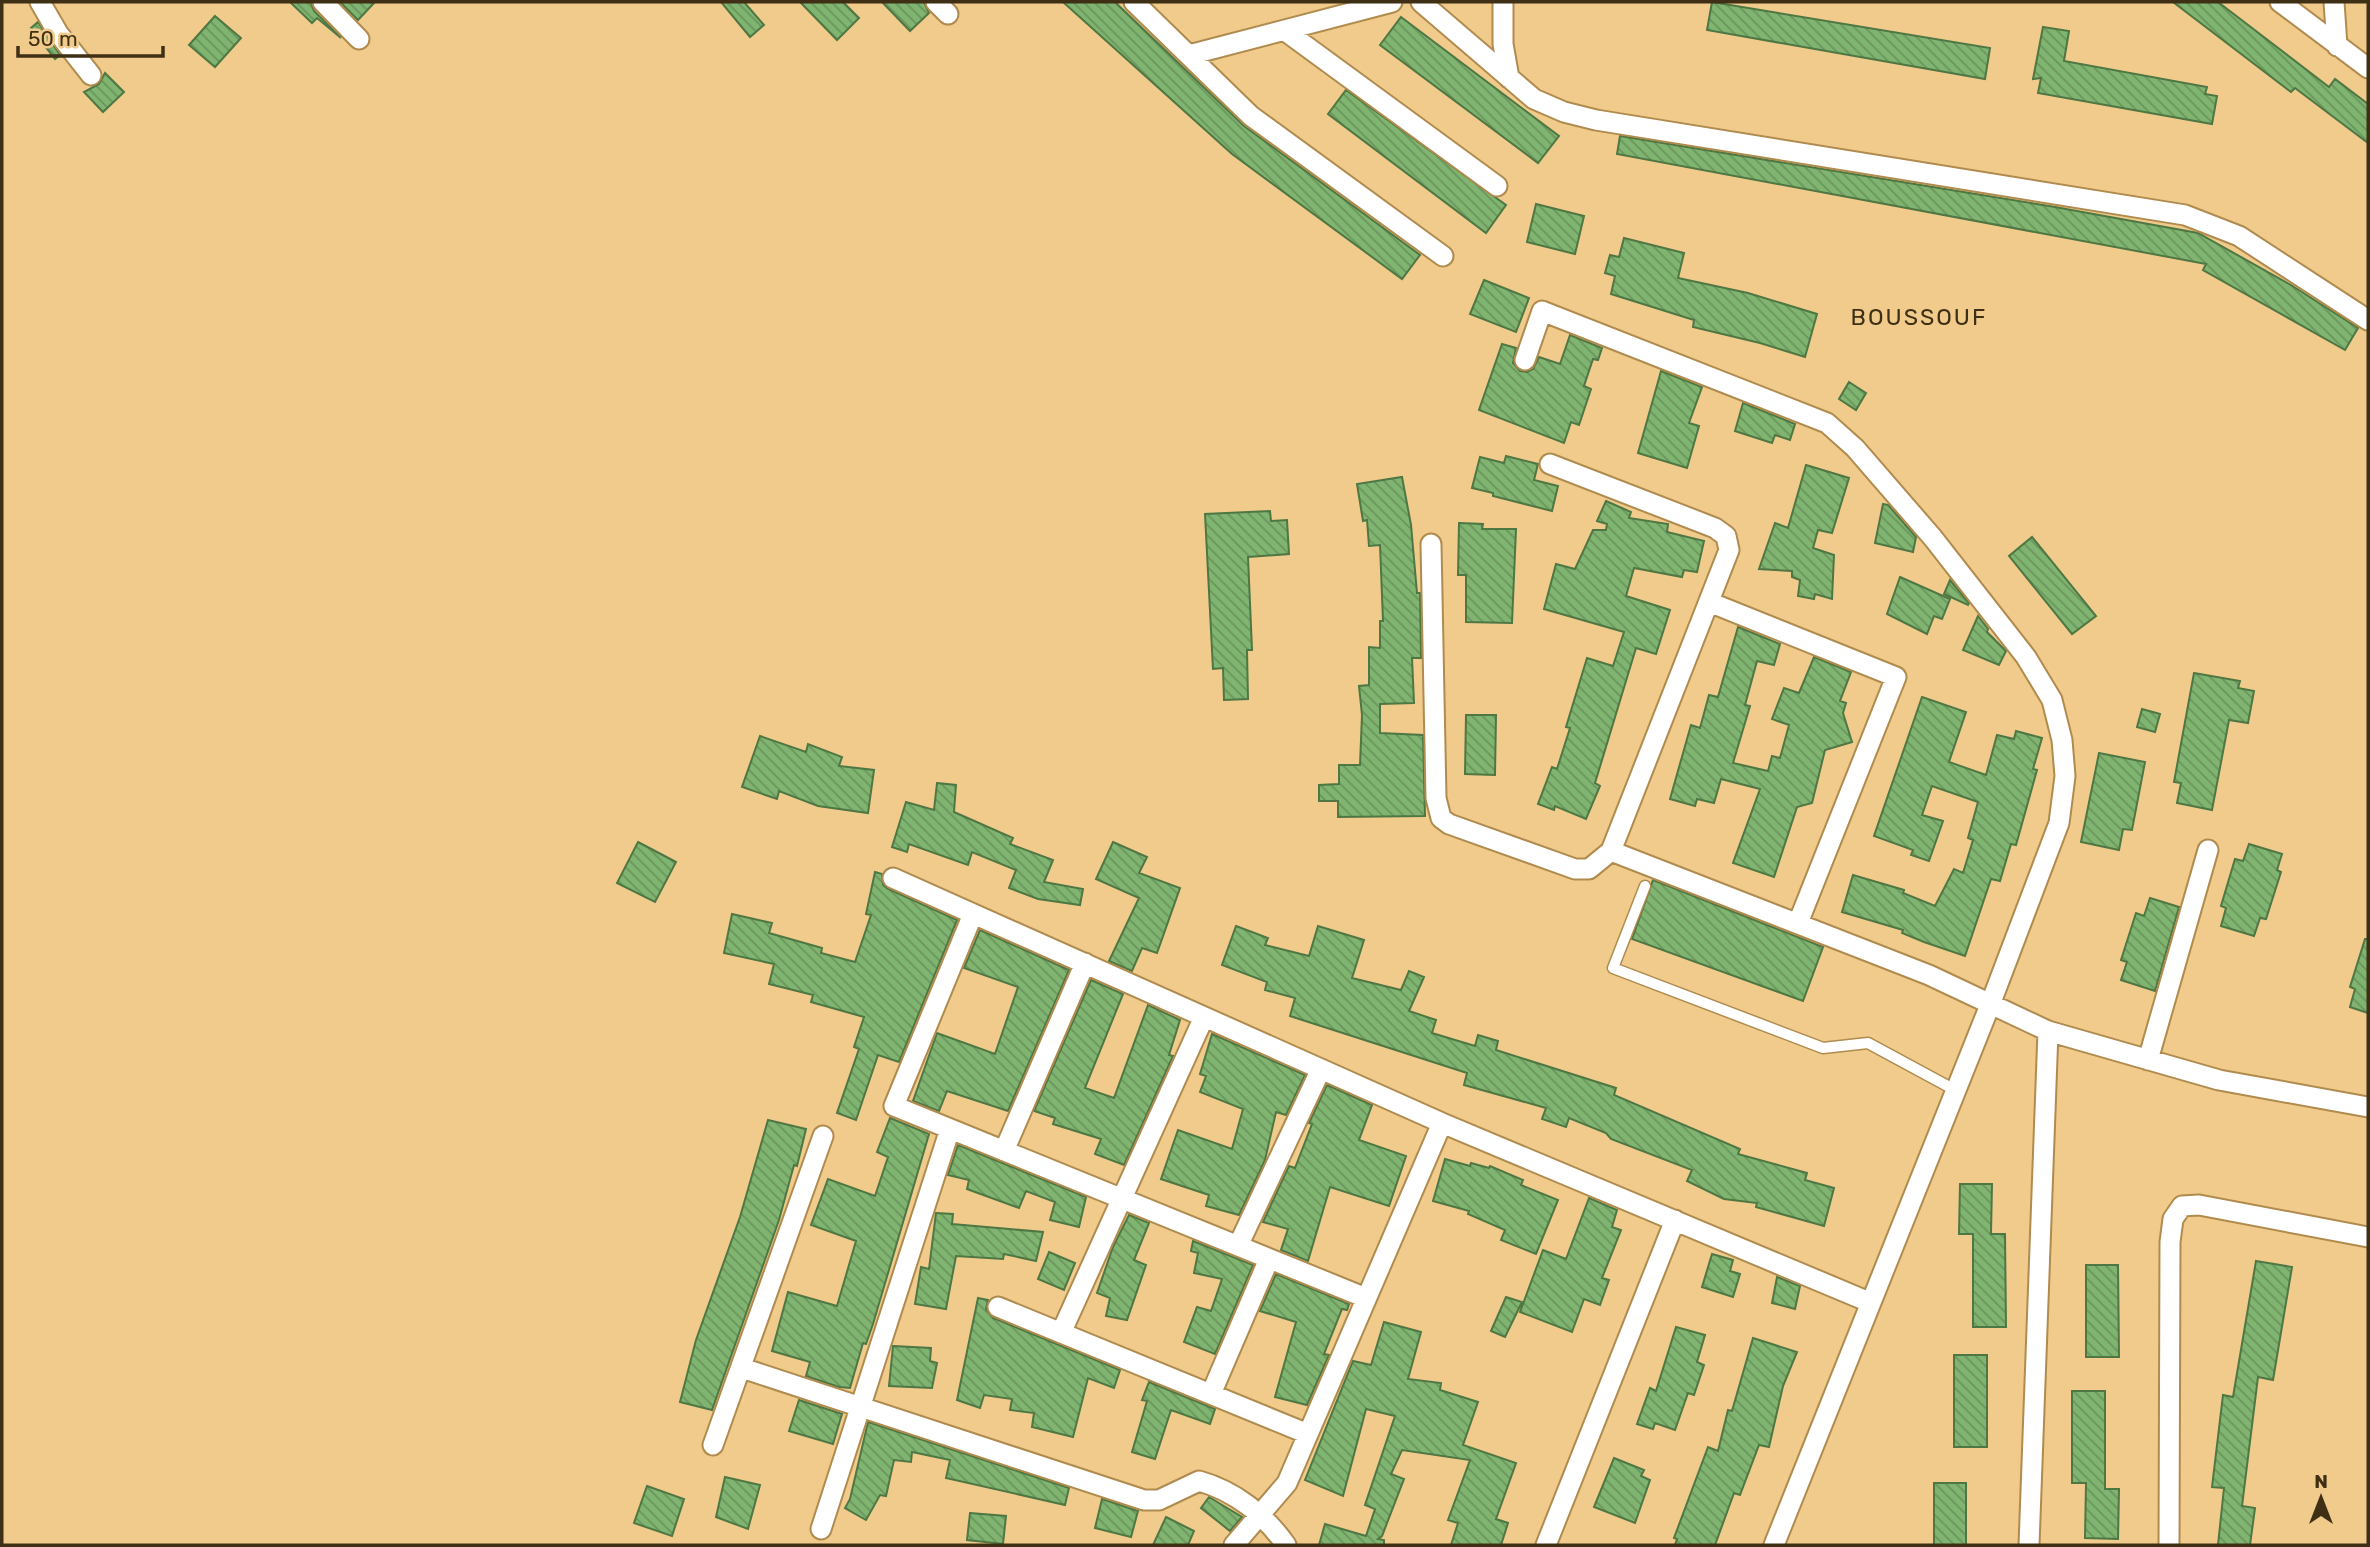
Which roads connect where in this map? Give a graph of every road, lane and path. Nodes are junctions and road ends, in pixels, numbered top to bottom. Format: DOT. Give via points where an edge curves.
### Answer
graph roads {
  1 [pos="40,2"];
  2 [pos="323,2"];
  3 [pos="1134,2"];
  4 [pos="1392,2"];
  5 [pos="1421,2"];
  6 [pos="1503,2"];
  7 [pos="2280,2"];
  8 [pos="2334,2"];
  9 [pos="1284,30"];
  10 [pos="359,38"];
  11 [pos="2337,46"];
  12 [pos="1189,55"];
  13 [pos="2368,68"];
  14 [pos="91,75"];
  15 [pos="1509,78"];
  16 [pos="1497,186"];
  17 [pos="1443,256"];
  18 [pos="2368,320"];
  19 [pos="1525,360"];
  20 [pos="1550,464"];
  21 [pos="1432,544"];
  22 [pos="1709,601"];
  23 [pos="1611,850"];
  24 [pos="2208,850"];
  25 [pos="893,878"];
  26 [pos="1645,886"];
  27 [pos="972,914"];
  28 [pos="1798,923"];
  29 [pos="1084,963"];
  30 [pos="1990,1005"];
  31 [pos="1204,1017"];
  32 [pos="2048,1031"];
  33 [pos="2148,1060"];
  34 [pos="1321,1069"];
  35 [pos="1955,1090"];
  36 [pos="2368,1107"];
  37 [pos="1442,1123"];
  38 [pos="950,1129"];
  39 [pos="823,1136"];
  40 [pos="1004,1151"];
  41 [pos="1123,1199"];
  42 [pos="1675,1220"];
  43 [pos="2368,1237"];
  44 [pos="1238,1246"];
  45 [pos="1269,1259"];
  46 [pos="1366,1298"];
  47 [pos="1869,1302"];
  48 [pos="998,1307"];
  49 [pos="1061,1333"];
  50 [pos="741,1368"];
  51 [pos="1211,1394"];
  52 [pos="860,1407"];
  53 [pos="1308,1434"];
  54 [pos="713,1445"];
  55 [pos="1260,1515"];
  56 [pos="821,1529"];
  57 [pos="1234,1545"];
  58 [pos="1286,1545"];
  59 [pos="1546,1545"];
  60 [pos="1774,1545"];
  61 [pos="2029,1545"];
  62 [pos="2169,1545"];
  1 -- 14 [label="street"];
  2 -- 10 [label="street"];
  3 -- 12 [label="street"];
  4 -- 9 [label="street"];
  5 -- 15 [label="street"];
  6 -- 15 [label="street"];
  7 -- 11 [label="street"];
  8 -- 11 [label="street"];
  9 -- 12 [label="street"];
  9 -- 16 [label="street"];
  11 -- 13 [label="street"];
  12 -- 17 [label="street" via="1251,116"];
  15 -- 18 [label="street" via="1534,99 1596,120 2185,215 2239,236"];
  19 -- 30 [label="street" via="1542,311 1827,423 1855,448 1933,538 2026,657 2052,700 2066,776 2059,823"];
  20 -- 22 [label="street" via="1726,536 1729,550"];
  21 -- 23 [label="street" via="1436,798 1441,818 1575,869 1589,869"];
  22 -- 23 [label="street"];
  22 -- 28 [label="street" via="1896,677"];
  23 -- 28 [label="street"];
  24 -- 33 [label="street"];
  25 -- 27 [label="street"];
  26 -- 35 [label="lane" via="1613,968 1822,1048 1868,1042"];
  27 -- 29 [label="street"];
  27 -- 38 [label="street" via="894,1106"];
  28 -- 30 [label="street"];
  29 -- 31 [label="street"];
  29 -- 40 [label="street"];
  30 -- 32 [label="street"];
  30 -- 35 [label="street"];
  31 -- 34 [label="street"];
  31 -- 41 [label="street"];
  32 -- 33 [label="street"];
  32 -- 61 [label="street"];
  33 -- 36 [label="street" via="2220,1080"];
  34 -- 37 [label="street"];
  34 -- 44 [label="street"];
  35 -- 47 [label="street"];
  37 -- 42 [label="street"];
  37 -- 46 [label="street"];
  38 -- 40 [label="street"];
  38 -- 52 [label="street"];
  39 -- 50 [label="street"];
  40 -- 41 [label="street"];
  41 -- 44 [label="street"];
  41 -- 49 [label="street"];
  42 -- 47 [label="street"];
  42 -- 59 [label="street"];
  43 -- 62 [label="street" via="2199,1205 2182,1206 2173,1219"];
  44 -- 45 [label="street"];
  45 -- 46 [label="street"];
  45 -- 51 [label="street"];
  46 -- 53 [label="street"];
  47 -- 60 [label="street"];
  48 -- 49 [label="street"];
  49 -- 51 [label="street"];
  50 -- 52 [label="street"];
  50 -- 54 [label="street"];
  51 -- 53 [label="street"];
  52 -- 55 [label="street" via="1144,1500 1160,1500 1199,1481 1215,1485"];
  52 -- 56 [label="street"];
  53 -- 55 [label="street" via="1287,1483"];
  55 -- 57 [label="street"];
  55 -- 58 [label="street"];
}
